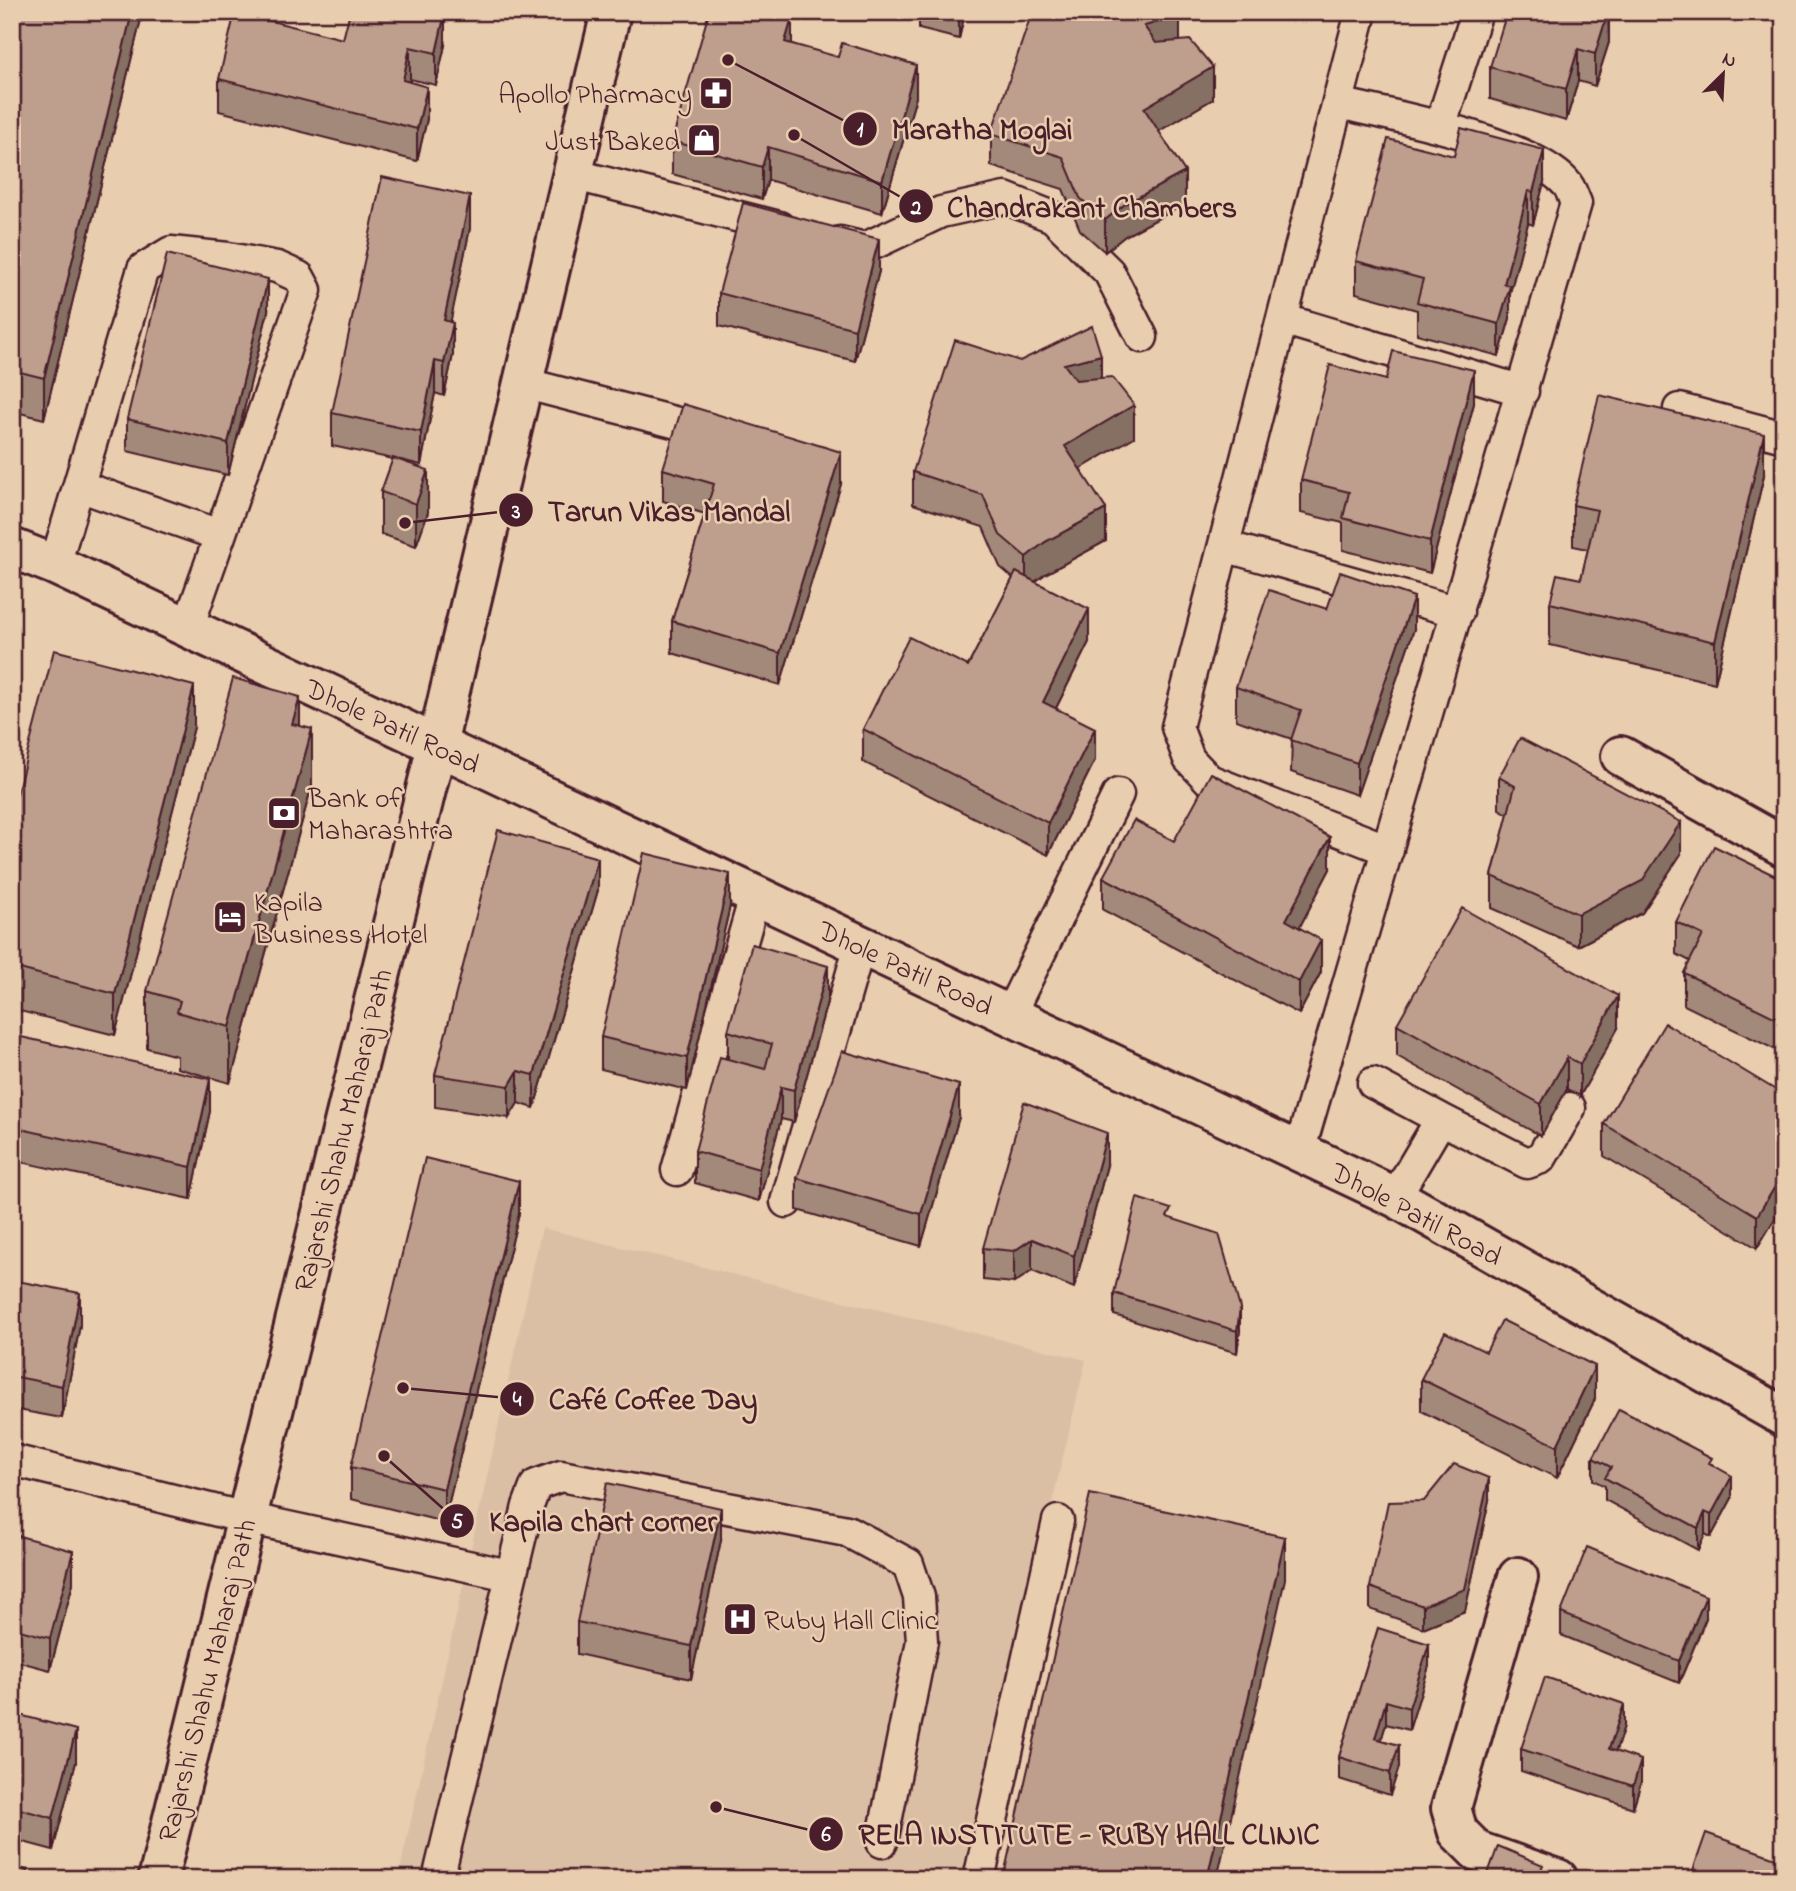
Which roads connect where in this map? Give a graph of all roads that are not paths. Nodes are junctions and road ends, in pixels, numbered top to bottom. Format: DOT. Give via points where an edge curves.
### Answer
graph roads {
  1 [pos="611,12"];
  2 [pos="1361,12"];
  3 [pos="1477,12"];
  4 [pos="1338,103"];
  5 [pos="1440,127"];
  6 [pos="572,174"];
  7 [pos="1282,319"];
  8 [pos="1142,337"];
  9 [pos="523,383"];
  10 [pos="1523,391"];
  11 [pos="1679,409"];
  12 [pos="1784,437"];
  13 [pos="738,439"];
  14 [pos="79,486"];
  15 [pos="219,536"];
  16 [pos="1224,546"];
  17 [pos="12,548"];
  18 [pos="55,565"];
  19 [pos="1458,612"];
  20 [pos="188,627"];
  21 [pos="437,745"];
  22 [pos="1621,756"];
  23 [pos="1118,794"];
  24 [pos="1784,847"];
  25 [pos="1388,850"];
  26 [pos="755,896"];
  27 [pos="860,945"];
  28 [pos="1009,1016"];
  29 [pos="1373,1083"];
  30 [pos="1570,1108"];
  31 [pos="1441,1119"];
  32 [pos="1299,1152"];
  33 [pos="677,1170"];
  34 [pos="1395,1197"];
  35 [pos="786,1202"];
  36 [pos="1784,1417"];
  37 [pos="12,1460"];
  38 [pos="246,1518"];
  39 [pos="1058,1521"];
  40 [pos="509,1575"];
  41 [pos="1518,1577"];
  42 [pos="882,1842"];
  43 [pos="158,1879"];
  44 [pos="438,1879"];
  45 [pos="979,1879"];
  46 [pos="1558,1879"];
  1 -- 6 [label="street, Rajarshi Shahu Maharaj Path"];
  2 -- 4 [label="lane"];
  3 -- 5 [label="lane"];
  4 -- 5 [label="lane"];
  4 -- 7 [label="lane"];
  5 -- 10 [label="lane" via="1536,161 1567,184 1576,203"];
  6 -- 8 [label="lane" via="864,248 941,212 1004,198 1053,217 1109,272"];
  6 -- 9 [label="street, Rajarshi Shahu Maharaj Path"];
  7 -- 10 [label="lane"];
  7 -- 16 [label="lane"];
  9 -- 13 [label="lane"];
  9 -- 21 [label="street, Rajarshi Shahu Maharaj Path"];
  10 -- 19 [label="lane"];
  11 -- 12 [label="lane"];
  14 -- 15 [label="lane"];
  14 -- 15 [label="lane" via="143,269 171,252 277,267 299,277 306,290"];
  14 -- 18 [label="lane"];
  15 -- 20 [label="lane"];
  16 -- 19 [label="lane"];
  16 -- 25 [label="lane" via="1177,727 1189,760 1209,780"];
  17 -- 18 [label="street, Dhole Patil Road"];
  18 -- 20 [label="street, Dhole Patil Road"];
  19 -- 25 [label="lane"];
  20 -- 21 [label="street, Dhole Patil Road"];
  21 -- 26 [label="street, Dhole Patil Road"];
  21 -- 38 [label="street, Rajarshi Shahu Maharaj Path"];
  22 -- 24 [label="street"];
  23 -- 28 [label="lane"];
  25 -- 32 [label="lane"];
  26 -- 27 [label="street, Dhole Patil Road"];
  26 -- 33 [label="lane"];
  27 -- 28 [label="street, Dhole Patil Road"];
  27 -- 35 [label="lane"];
  28 -- 32 [label="street, Dhole Patil Road"];
  29 -- 31 [label="lane"];
  30 -- 31 [label="lane" via="1541,1157 1527,1163"];
  31 -- 34 [label="lane"];
  32 -- 34 [label="street, Dhole Patil Road"];
  34 -- 36 [label="street, Dhole Patil Road"];
  37 -- 38 [label="lane"];
  38 -- 40 [label="lane"];
  38 -- 43 [label="street, Rajarshi Shahu Maharaj Path"];
  39 -- 45 [label="lane"];
  40 -- 42 [label="lane" via="536,1485 561,1476 848,1531 908,1564 919,1597 922,1640"];
  40 -- 44 [label="lane"];
  41 -- 46 [label="street" via="1451,1808 1458,1832 1477,1851"];
}
